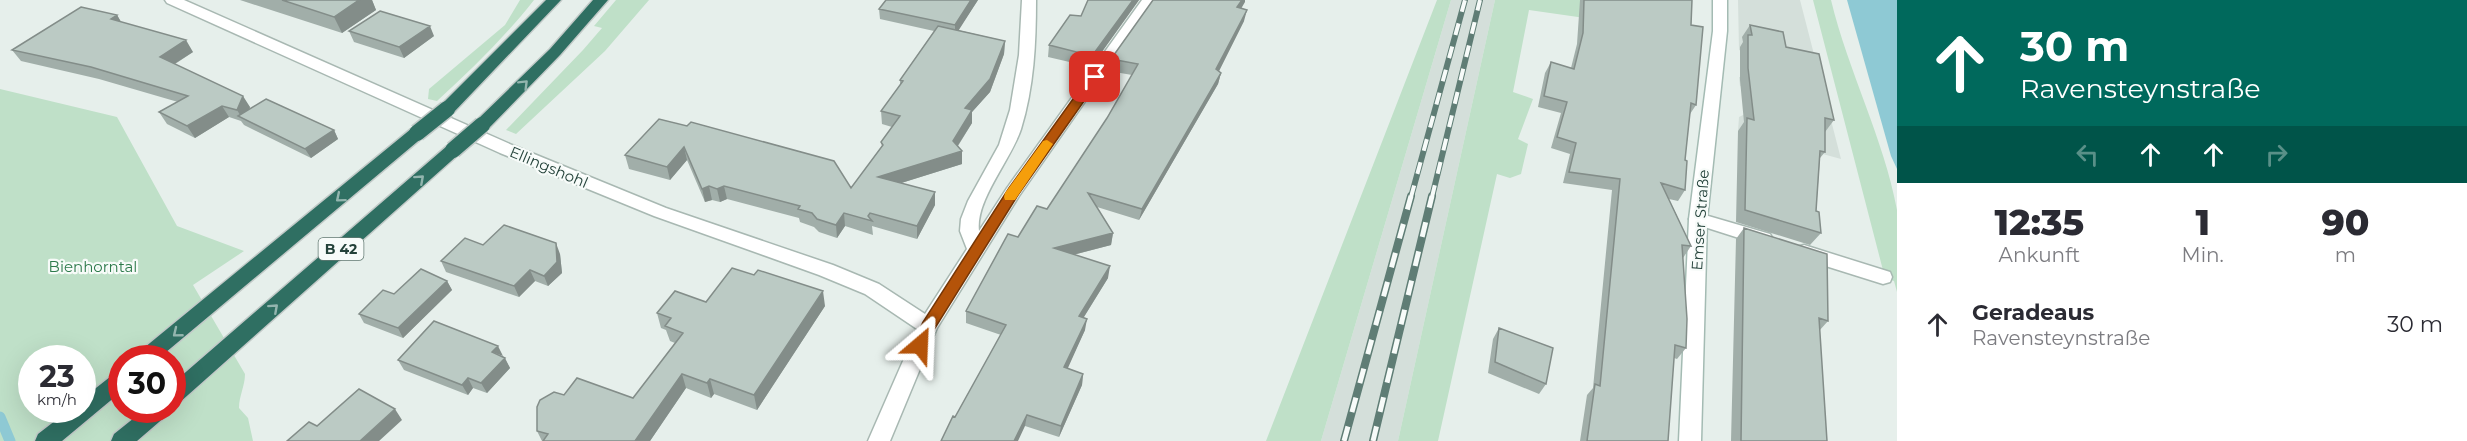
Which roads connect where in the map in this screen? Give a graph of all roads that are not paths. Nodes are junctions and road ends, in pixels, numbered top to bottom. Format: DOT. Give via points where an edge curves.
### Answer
graph roads {
  1 [pos="175,0"];
  2 [pos="554,0"];
  3 [pos="601,0"];
  4 [pos="1029,0"];
  5 [pos="1149,0"];
  6 [pos="1720,0"];
  7 [pos="1698,219"];
  8 [pos="977,250"];
  9 [pos="1883,276"];
  10 [pos="928,326"];
  11 [pos="162,345"];
  12 [pos="186,385"];
  13 [pos="108,390"];
  14 [pos="143,423"];
  15 [pos="46,441"];
  16 [pos="122,441"];
  17 [pos="879,441"];
  18 [pos="1690,441"];
  1 -- 10 [label="street, Ellingshohl" via="580,180 826,270 872,290"];
  2 -- 11 [label="highway, B 42, one-way, bridge" via="447,109"];
  12 -- 3 [label="highway, B 42, one-way, bridge" via="482,125"];
  4 -- 8 [label="street" via="1028,61 1012,130 970,215 970,235"];
  5 -- 8 [label="street" via="1013,192"];
  6 -- 7 [label="street, Emser Straße" via="1720,31"];
  7 -- 9 [label="street"];
  7 -- 18 [label="street, Emser Straße"];
  8 -- 10 [label="street"];
  10 -- 17 [label="street"];
  13 -- 15 [label="highway"];
  14 -- 16 [label="highway"];
}
